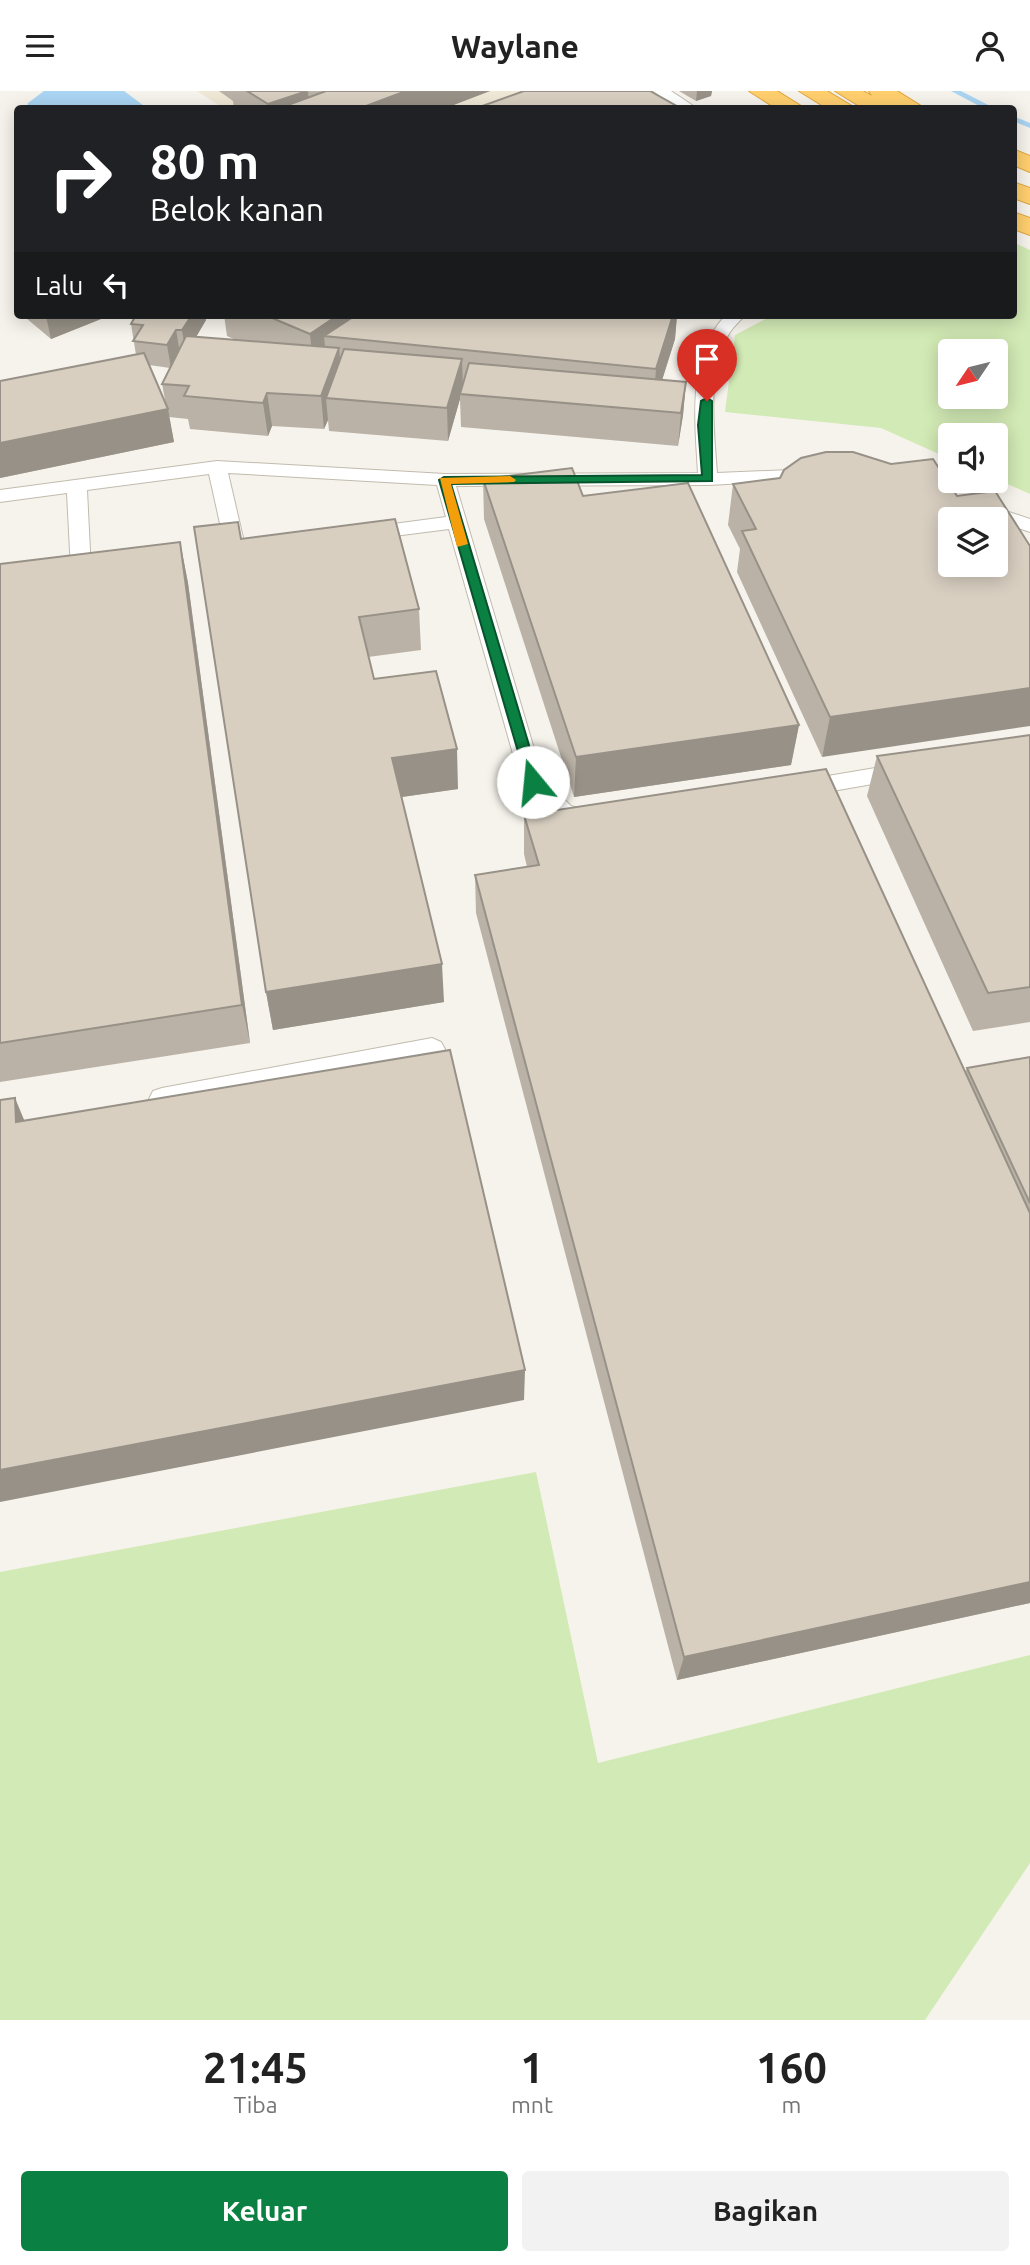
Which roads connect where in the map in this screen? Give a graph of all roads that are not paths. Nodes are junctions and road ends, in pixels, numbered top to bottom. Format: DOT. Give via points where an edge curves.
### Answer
graph roads {
  1 [pos="660,91"];
  2 [pos="760,91"];
  3 [pos="810,91"];
  4 [pos="846,91"];
  5 [pos="880,91"];
  6 [pos="684,105"];
  7 [pos="787,105"];
  8 [pos="838,105"];
  9 [pos="874,105"];
  10 [pos="907,105"];
  11 [pos="732,319"];
  12 [pos="217,467"];
  13 [pos="832,477"];
  14 [pos="708,479"];
  15 [pos="444,480"];
  16 [pos="77,487"];
  17 [pos="0,496"];
  18 [pos="964,503"];
  19 [pos="455,521"];
  20 [pos="1030,526"];
  21 [pos="339,538"];
  22 [pos="237,555"];
  23 [pos="81,571"];
  24 [pos="923,768"];
  25 [pos="775,793"];
  26 [pos="614,820"];
  27 [pos="432,1049"];
  28 [pos="135,1104"];
  1 -- 6 [label="lane"];
  2 -- 7 [label="highway"];
  3 -- 8 [label="highway"];
  4 -- 9 [label="highway"];
  5 -- 10 [label="highway"];
  11 -- 14 [label="lane" via="718,335 712,354 704,425"];
  12 -- 15 [label="lane"];
  12 -- 16 [label="lane"];
  12 -- 22 [label="lane"];
  13 -- 14 [label="lane"];
  14 -- 15 [label="lane"];
  15 -- 19 [label="lane"];
  16 -- 17 [label="lane"];
  16 -- 23 [label="lane"];
  18 -- 20 [label="lane"];
  19 -- 21 [label="lane"];
  19 -- 26 [label="lane" via="533,782 563,812 600,822"];
  24 -- 25 [label="lane"];
  27 -- 28 [label="lane"];
}
